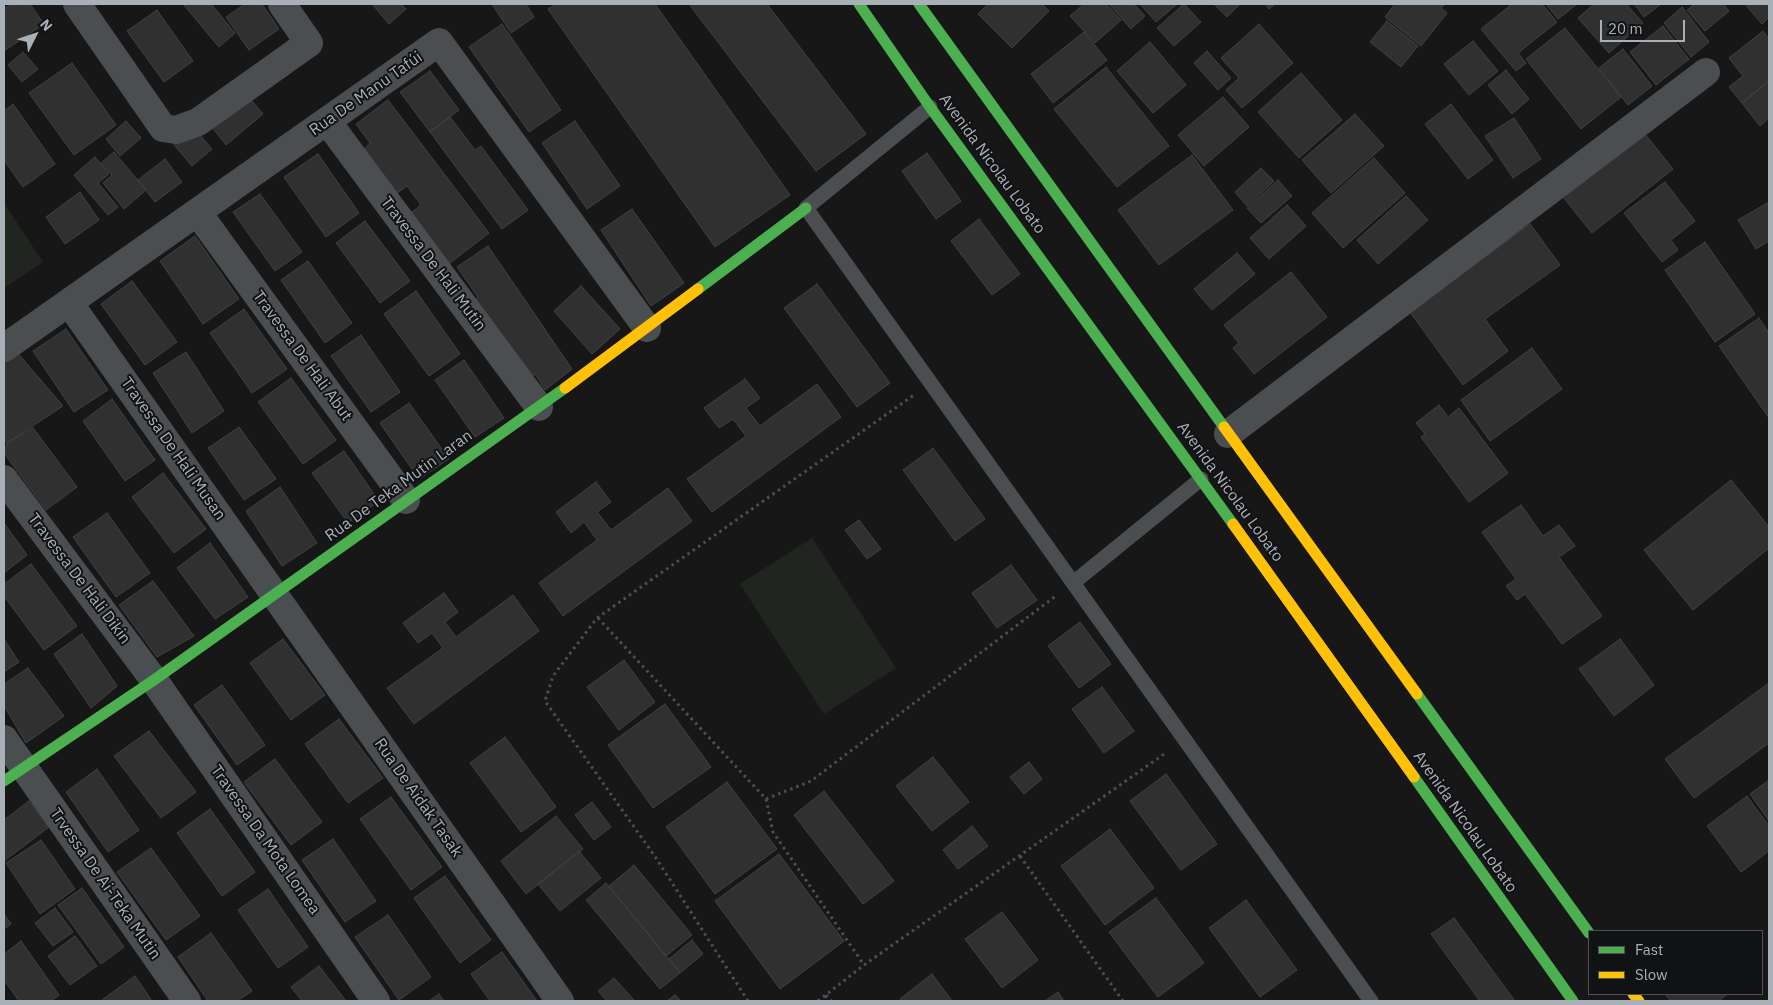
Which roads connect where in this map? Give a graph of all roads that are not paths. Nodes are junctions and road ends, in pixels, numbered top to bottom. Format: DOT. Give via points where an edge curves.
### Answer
graph roads {
  1 [pos="77,4"];
  2 [pos="282,4"];
  3 [pos="859,4"];
  4 [pos="919,4"];
  5 [pos="1706,72"];
  6 [pos="930,106"];
  7 [pos="327,121"];
  8 [pos="806,208"];
  9 [pos="198,213"];
  10 [pos="70,304"];
  11 [pos="647,328"];
  12 [pos="4,348"];
  13 [pos="539,406"];
  14 [pos="1228,434"];
  15 [pos="4,479"];
  16 [pos="1201,479"];
  17 [pos="406,500"];
  18 [pos="1073,582"];
  19 [pos="276,595"];
  20 [pos="154,680"];
  21 [pos="4,739"];
  22 [pos="14,774"];
  23 [pos="1588,932"];
  24 [pos="187,1001"];
  25 [pos="376,1001"];
  26 [pos="560,1001"];
  27 [pos="1372,1001"];
  28 [pos="1573,1001"];
  1 -- 2 [label="street" via="163,128 176,130 198,122 309,43"];
  3 -- 6 [label="main road, Avenida Nicolau Lobato"];
  4 -- 14 [label="main road, Avenida Nicolau Lobato"];
  5 -- 14 [label="street"];
  6 -- 8 [label="lane"];
  6 -- 16 [label="main road, Avenida Nicolau Lobato"];
  7 -- 9 [label="street, Rua De Manu Tafúi"];
  7 -- 11 [label="street, Rua De Manu Tafúi" via="439,42"];
  7 -- 13 [label="street, Travessa De Hali Mutin"];
  8 -- 11 [label="main road, Rua De Teka Mutin Laran"];
  8 -- 18 [label="lane"];
  9 -- 10 [label="street, Rua De Manu Tafúi"];
  9 -- 17 [label="street, Travessa De Hali Abut"];
  10 -- 12 [label="street, Rua De Manu Tafúi"];
  10 -- 19 [label="street, Travessa De Hali Musan"];
  11 -- 13 [label="main road, Rua De Teka Mutin Laran"];
  13 -- 17 [label="main road, Rua De Teka Mutin Laran"];
  14 -- 23 [label="main road, Avenida Nicolau Lobato"];
  15 -- 20 [label="street, Travessa De Hali Dikin"];
  16 -- 18 [label="lane"];
  16 -- 28 [label="main road, Avenida Nicolau Lobato"];
  17 -- 19 [label="main road, Rua De Teka Mutin Laran"];
  18 -- 27 [label="lane"];
  19 -- 20 [label="main road, Rua De Teka Mutin Laran"];
  19 -- 26 [label="street, Rua De Aidak Tasak"];
  20 -- 22 [label="main road, Rua De Teka Mutin Laran"];
  20 -- 25 [label="street, Travessa Da Mota Lomea"];
  21 -- 22 [label="street, Trvessa De Ai-Teka Mutin"];
  22 -- 24 [label="street, Trvessa De Ai-Teka Mutin"];
}
